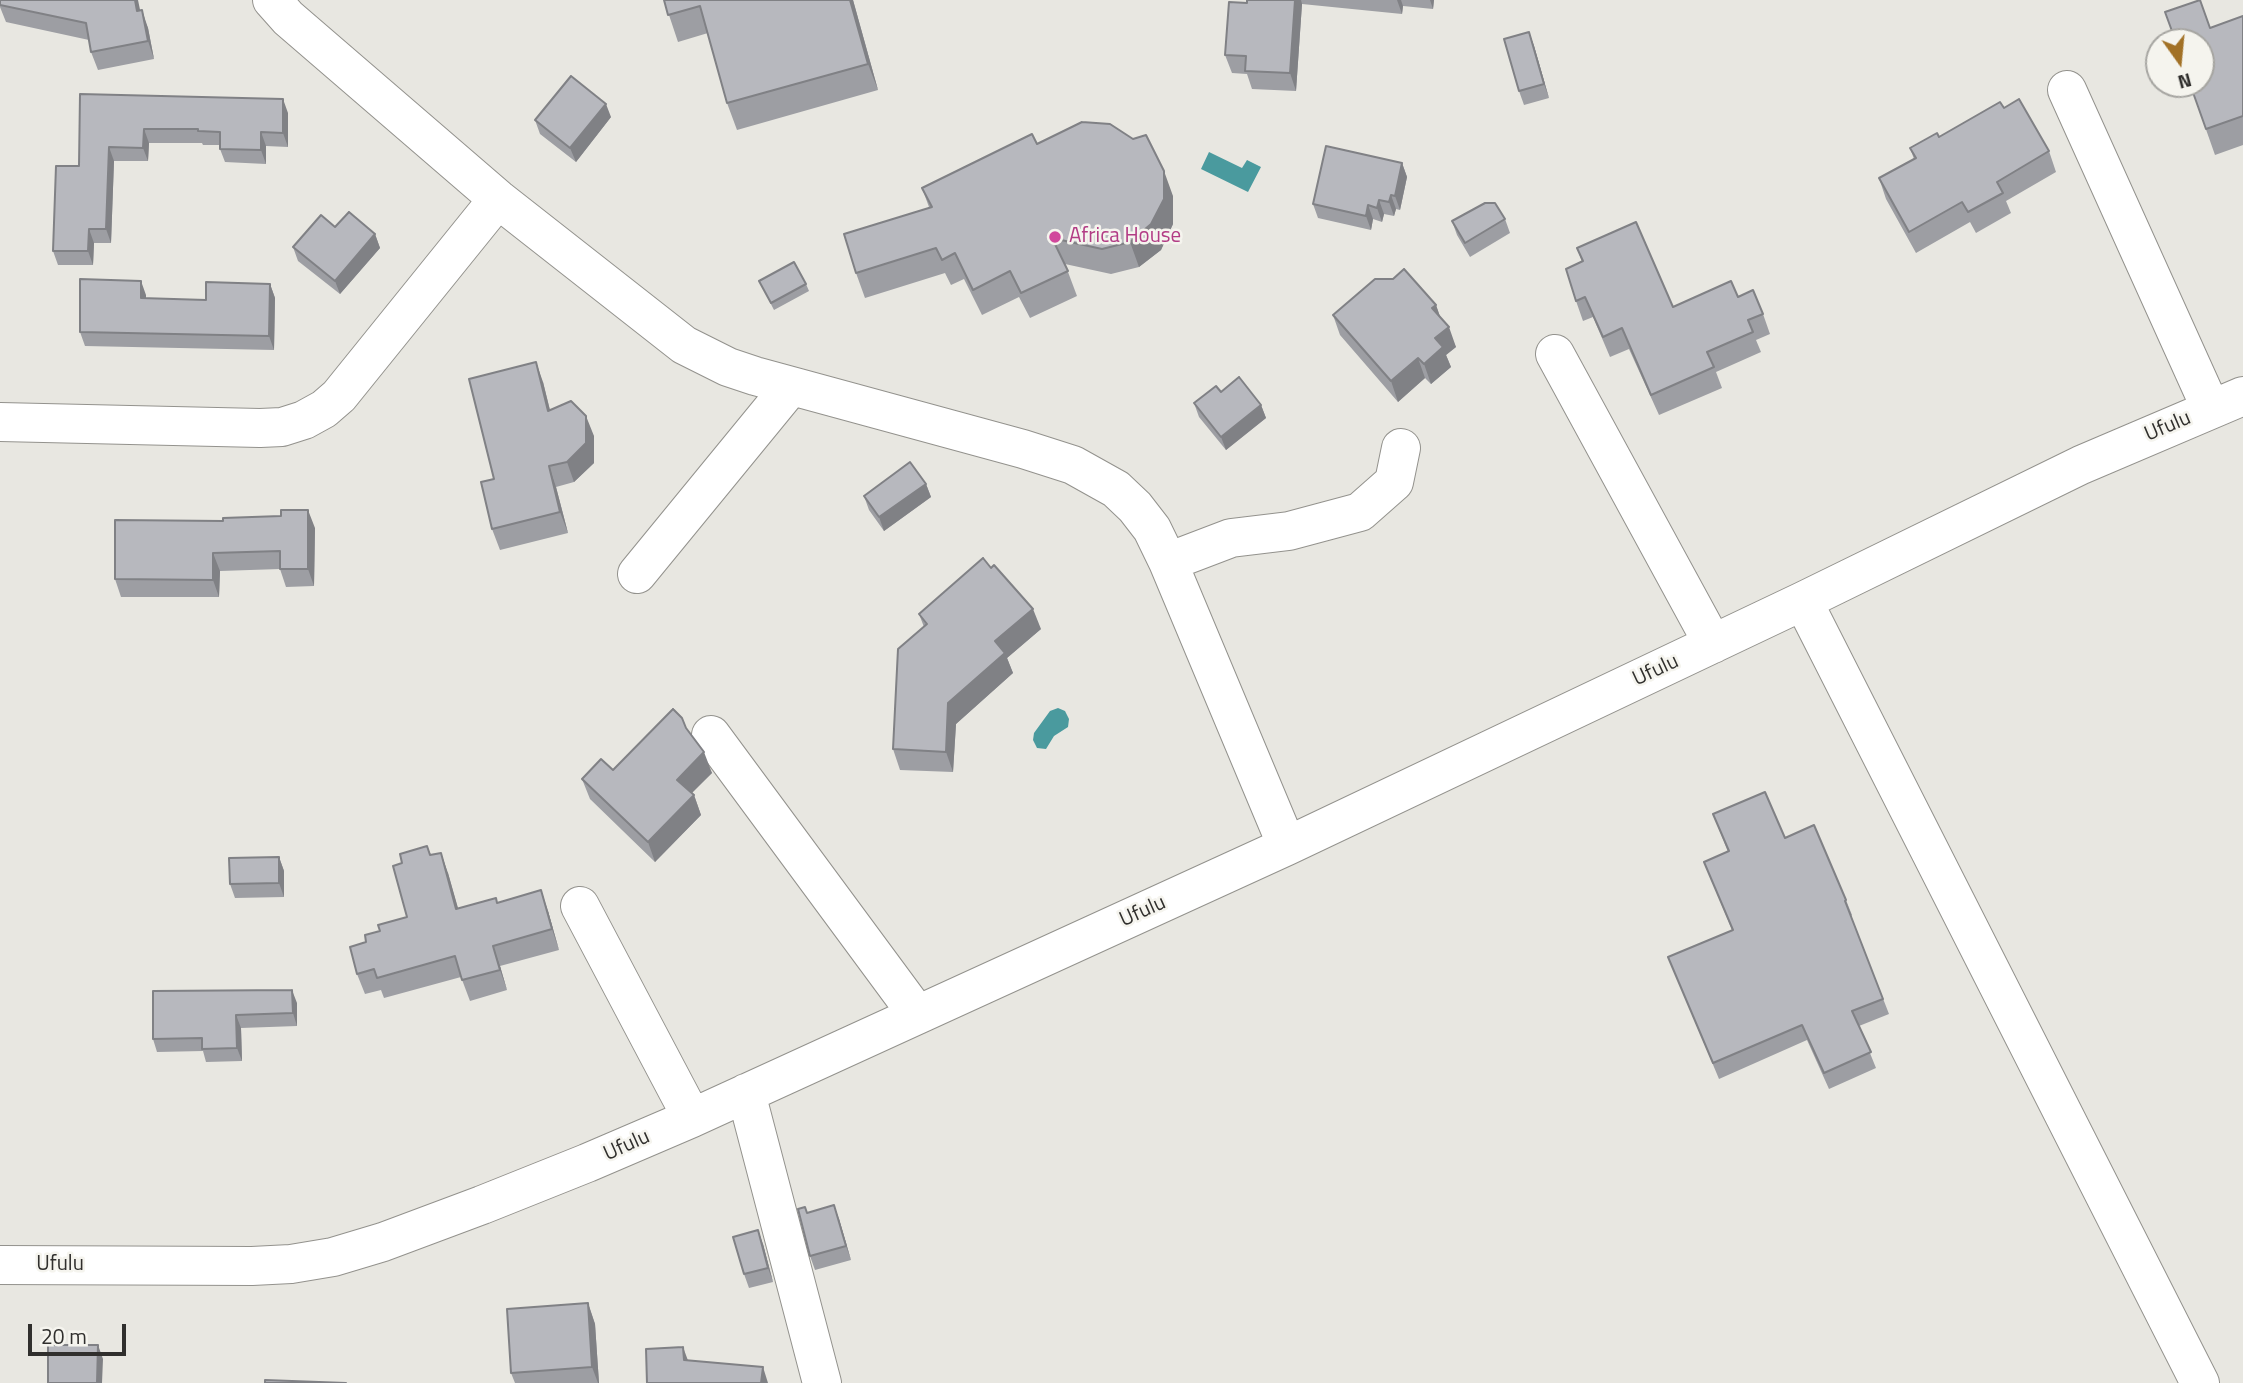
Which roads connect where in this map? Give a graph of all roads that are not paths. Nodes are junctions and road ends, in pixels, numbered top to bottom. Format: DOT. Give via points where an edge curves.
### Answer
graph roads {
  1 [pos="272,0"];
  2 [pos="2067,90"];
  3 [pos="498,199"];
  4 [pos="1555,354"];
  5 [pos="791,386"];
  6 [pos="2227,403"];
  7 [pos="0,422"];
  8 [pos="1401,448"];
  9 [pos="1168,562"];
  10 [pos="637,574"];
  11 [pos="1803,601"];
  12 [pos="1713,644"];
  13 [pos="711,734"];
  14 [pos="1287,846"];
  15 [pos="580,906"];
  16 [pos="917,1014"];
  17 [pos="746,1093"];
  18 [pos="692,1118"];
  19 [pos="0,1265"];
  20 [pos="822,1383"];
  21 [pos="2200,1383"];
  1 -- 3 [label="street"];
  2 -- 6 [label="street"];
  3 -- 5 [label="street" via="684,345 728,367"];
  3 -- 7 [label="street" via="339,396 304,420 260,428"];
  4 -- 12 [label="street"];
  5 -- 9 [label="street" via="1073,465 1116,489 1135,508"];
  5 -- 10 [label="street"];
  6 -- 11 [label="street, Ufulu" via="2081,465"];
  8 -- 9 [label="street" via="1394,482 1360,512 1289,531 1231,538"];
  9 -- 14 [label="street"];
  11 -- 12 [label="street, Ufulu"];
  11 -- 21 [label="street"];
  12 -- 14 [label="street, Ufulu"];
  13 -- 16 [label="street"];
  14 -- 16 [label="street, Ufulu"];
  15 -- 18 [label="street"];
  16 -- 17 [label="street, Ufulu"];
  17 -- 18 [label="street, Ufulu"];
  17 -- 20 [label="street"];
  18 -- 19 [label="street, Ufulu" via="482,1205 333,1257 252,1266"];
}
